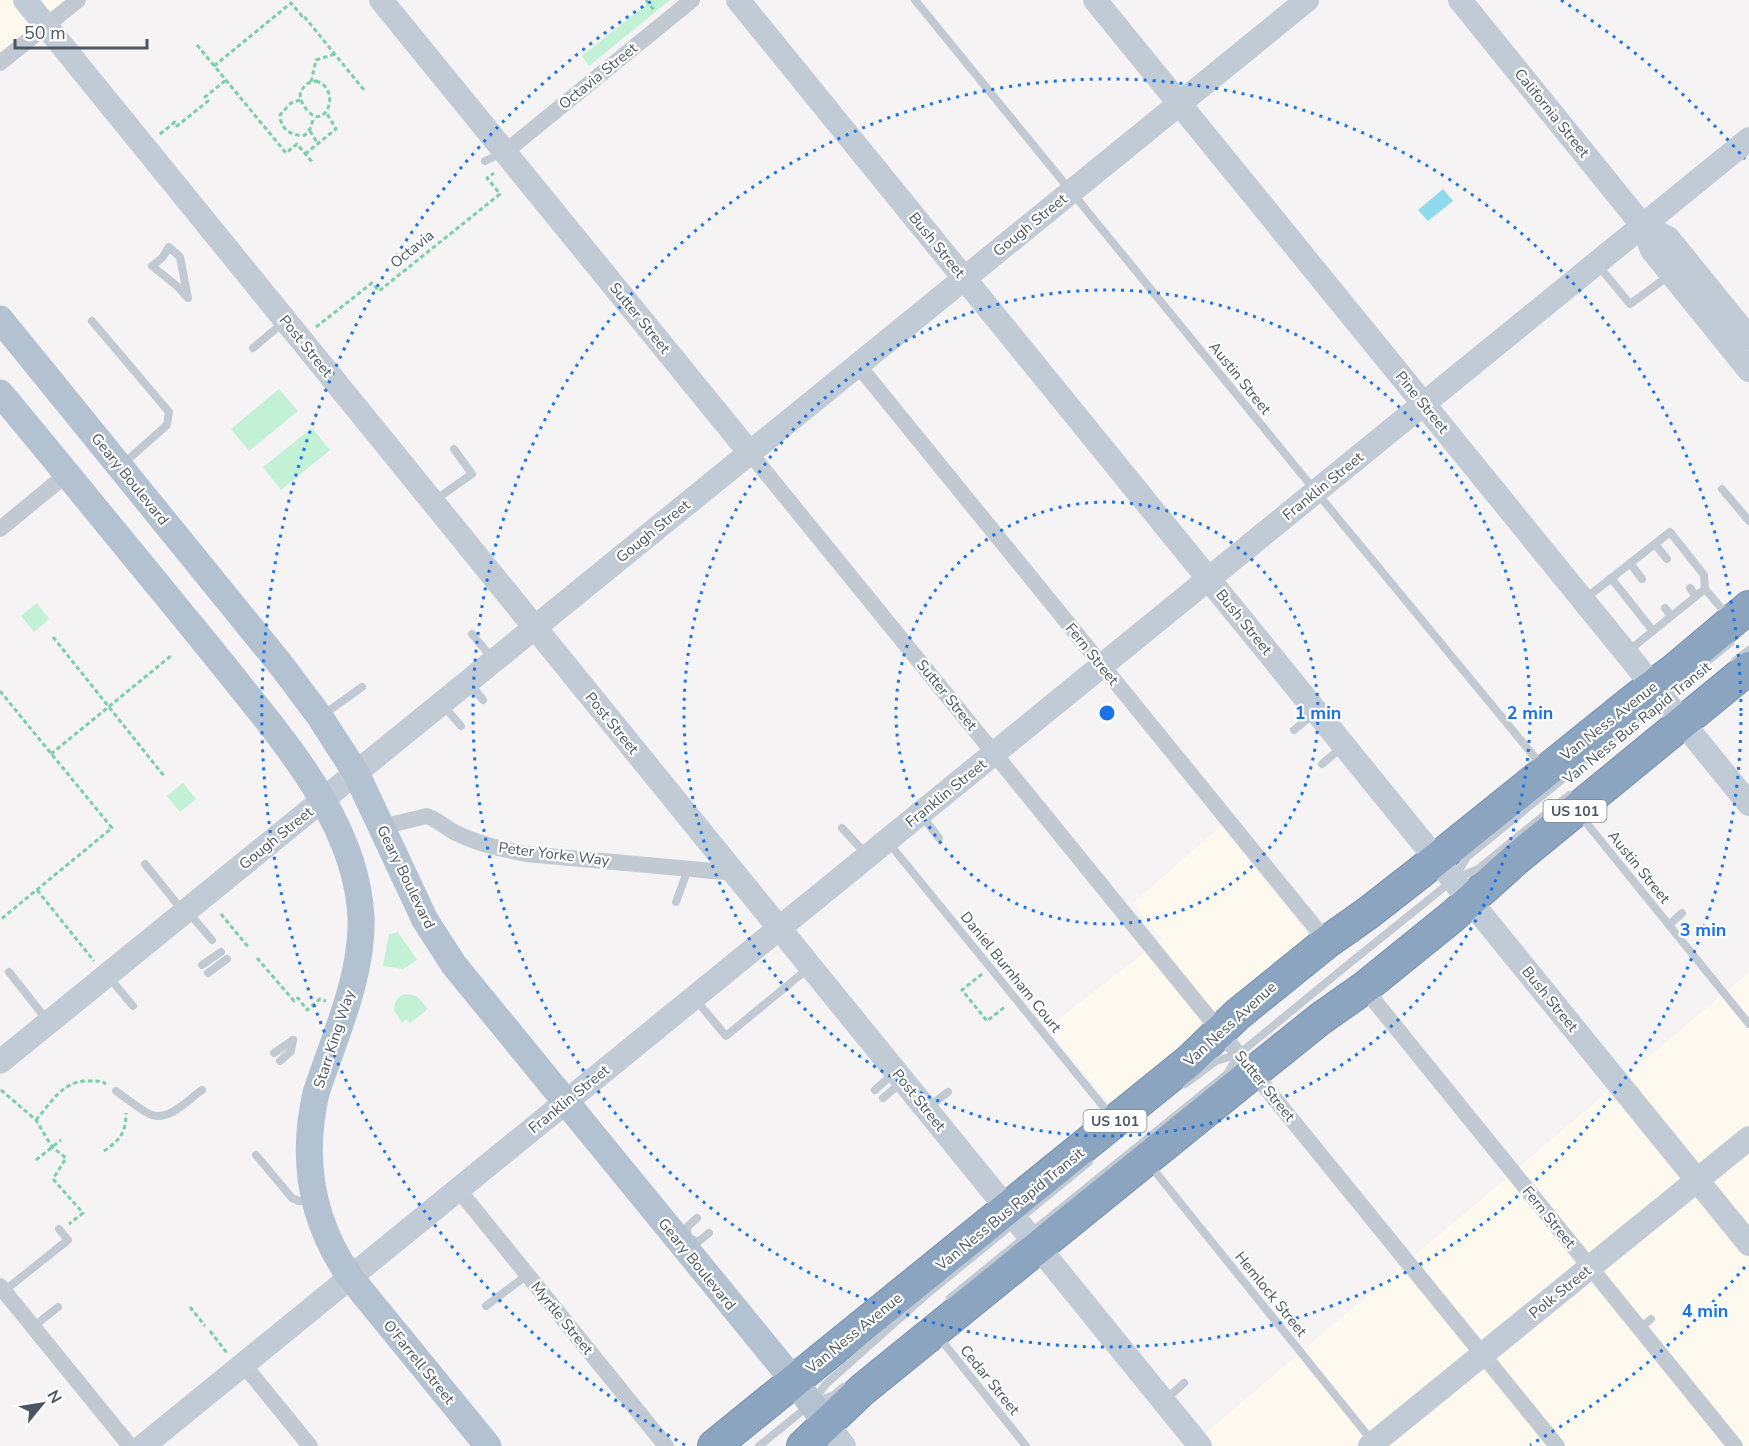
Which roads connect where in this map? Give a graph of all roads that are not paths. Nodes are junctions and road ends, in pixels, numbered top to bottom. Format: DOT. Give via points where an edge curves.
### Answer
graph roads {
  1 [pos="25,0"];
  2 [pos="78,0"];
  3 [pos="381,0"];
  4 [pos="692,0"];
  5 [pos="738,0"];
  6 [pos="915,0"];
  7 [pos="1095,0"];
  8 [pos="1306,0"];
  9 [pos="1460,0"];
  10 [pos="46,26"];
  11 [pos="0,63"];
  12 [pos="1179,104"];
  13 [pos="1749,139"];
  14 [pos="500,157"];
  15 [pos="1071,191"];
  16 [pos="1643,225"];
  17 [pos="1597,263"];
  18 [pos="1671,274"];
  19 [pos="964,278"];
  20 [pos="188,298"];
  21 [pos="0,319"];
  22 [pos="92,321"];
  23 [pos="285,321"];
  24 [pos="1749,338"];
  25 [pos="253,348"];
  26 [pos="858,365"];
  27 [pos="1749,370"];
  28 [pos="0,393"];
  29 [pos="1424,404"];
  30 [pos="454,449"];
  31 [pos="750,453"];
  32 [pos="120,466"];
  33 [pos="67,474"];
  34 [pos="1722,489"];
  35 [pos="1316,492"];
  36 [pos="432,502"];
  37 [pos="1749,521"];
  38 [pos="0,529"];
  39 [pos="1655,544"];
  40 [pos="1667,559"];
  41 [pos="1630,563"];
  42 [pos="1611,578"];
  43 [pos="1209,579"];
  44 [pos="1642,579"];
  45 [pos="1690,588"];
  46 [pos="1705,589"];
  47 [pos="1696,596"];
  48 [pos="1583,600"];
  49 [pos="1665,608"];
  50 [pos="1671,616"];
  51 [pos="1738,623"];
  52 [pos="534,628"];
  53 [pos="1653,631"];
  54 [pos="472,634"];
  55 [pos="1749,650"];
  56 [pos="1626,653"];
  57 [pos="494,661"];
  58 [pos="1101,666"];
  59 [pos="1737,669"];
  60 [pos="362,687"];
  61 [pos="442,704"];
  62 [pos="1669,707"];
  63 [pos="1317,712"];
  64 [pos="320,717"];
  65 [pos="461,726"];
  66 [pos="1294,730"];
  67 [pos="1344,745"];
  68 [pos="994,753"];
  69 [pos="1322,764"];
  70 [pos="1546,771"];
  71 [pos="356,773"];
  72 [pos="322,800"];
  73 [pos="1575,800"];
  74 [pos="1749,804"];
  75 [pos="920,814"];
  76 [pos="381,826"];
  77 [pos="842,828"];
  78 [pos="939,838"];
  79 [pos="887,841"];
  80 [pos="867,856"];
  81 [pos="145,864"];
  82 [pos="688,869"];
  83 [pos="735,873"];
  84 [pos="1453,880"];
  85 [pos="676,902"];
  86 [pos="186,911"];
  87 [pos="1683,914"];
  88 [pos="1668,925"];
  89 [pos="779,928"];
  90 [pos="212,940"];
  91 [pos="1327,942"];
  92 [pos="224,956"];
  93 [pos="810,966"];
  94 [pos="100,967"];
  95 [pos="205,969"];
  96 [pos="9,972"];
  97 [pos="1364,988"];
  98 [pos="694,997"];
  99 [pos="133,1006"];
  100 [pos="49,1023"];
  101 [pos="1749,1024"];
  102 [pos="1238,1052"];
  103 [pos="274,1053"];
  104 [pos="280,1061"];
  105 [pos="0,1062"];
  106 [pos="899,1076"];
  107 [pos="1178,1089"];
  108 [pos="202,1090"];
  109 [pos="875,1090"];
  110 [pos="116,1091"];
  111 [pos="948,1092"];
  112 [pos="883,1098"];
  113 [pos="565,1102"];
  114 [pos="926,1109"];
  115 [pos="1114,1121"];
  116 [pos="1749,1138"];
  117 [pos="1099,1154"];
  118 [pos="256,1155"];
  119 [pos="1145,1159"];
  120 [pos="1697,1180"];
  121 [pos="458,1189"];
  122 [pos="315,1202"];
  123 [pos="697,1218"];
  124 [pos="1023,1228"];
  125 [pos="60,1230"];
  126 [pos="709,1233"];
  127 [pos="685,1241"];
  128 [pos="1749,1244"];
  129 [pos="1590,1267"];
  130 [pos="527,1275"];
  131 [pos="350,1277"];
  132 [pos="2,1288"];
  133 [pos="486,1306"];
  134 [pos="58,1307"];
  135 [pos="936,1319"];
  136 [pos="33,1327"];
  137 [pos="1483,1354"];
  138 [pos="241,1366"];
  139 [pos="852,1380"];
  140 [pos="1184,1383"];
  141 [pos="1164,1401"];
  142 [pos="819,1414"];
  143 [pos="1373,1445"];
  144 [pos="130,1446"];
  145 [pos="143,1446"];
  146 [pos="310,1446"];
  147 [pos="488,1446"];
  148 [pos="666,1446"];
  149 [pos="714,1446"];
  150 [pos="759,1446"];
  151 [pos="803,1446"];
  152 [pos="1026,1446"];
  153 [pos="1200,1446"];
  154 [pos="1557,1446"];
  155 [pos="1735,1446"];
  1 -- 10 [label="main road, Post Street"];
  2 -- 10 [label="street"];
  3 -- 14 [label="main road, Sutter Street"];
  4 -- 14 [label="street, Octavia Street"];
  5 -- 19 [label="main road, Bush Street"];
  6 -- 15 [label="lane, Austin Street"];
  7 -- 12 [label="main road, Pine Street"];
  8 -- 12 [label="main road, Gough Street"];
  9 -- 16 [label="main road, California Street"];
  10 -- 11 [label="street"];
  10 -- 23 [label="main road, Post Street"];
  12 -- 15 [label="main road, Gough Street"];
  12 -- 29 [label="main road, Pine Street"];
  13 -- 16 [label="main road, Franklin Street"];
  14 -- 31 [label="main road, Sutter Street"];
  15 -- 19 [label="main road, Gough Street"];
  15 -- 35 [label="lane, Austin Street"];
  16 -- 17 [label="main road, Franklin Street"];
  16 -- 18 [label="main road, California Street" via="1652,250"];
  16 -- 24 [label="main road, California Street" via="1668,238"];
  17 -- 18 [label="lane" via="1630,304"];
  17 -- 29 [label="main road, Franklin Street"];
  18 -- 27 [label="main road, California Street"];
  19 -- 26 [label="main road, Gough Street"];
  19 -- 43 [label="main road, Bush Street"];
  20 -- 20 [label="lane" via="180,257 169,247 152,266"];
  21 -- 32 [label="main road, Geary Boulevard"];
  22 -- 32 [label="lane" via="169,412 167,425"];
  23 -- 25 [label="lane"];
  23 -- 36 [label="main road, Post Street"];
  26 -- 31 [label="main road, Gough Street"];
  26 -- 58 [label="street, Fern Street"];
  28 -- 33 [label="main road"];
  29 -- 35 [label="main road, Franklin Street"];
  29 -- 48 [label="main road, Pine Street"];
  30 -- 36 [label="lane" via="472,474"];
  31 -- 52 [label="main road, Gough Street"];
  31 -- 68 [label="street, Sutter Street"];
  32 -- 64 [label="main road, Geary Boulevard"];
  33 -- 38 [label="street"];
  33 -- 72 [label="main road" via="258,708"];
  34 -- 37 [label="lane"];
  35 -- 43 [label="main road, Franklin Street"];
  35 -- 70 [label="lane, Austin Street"];
  36 -- 52 [label="main road, Post Street"];
  39 -- 40 [label="lane"];
  39 -- 41 [label="lane"];
  39 -- 46 [label="lane" via="1670,532 1704,575"];
  41 -- 42 [label="lane"];
  41 -- 44 [label="lane"];
  42 -- 48 [label="lane"];
  42 -- 53 [label="lane"];
  43 -- 58 [label="main road, Franklin Street"];
  43 -- 63 [label="main road, Bush Street"];
  45 -- 47 [label="lane"];
  46 -- 47 [label="lane"];
  46 -- 51 [label="lane"];
  47 -- 50 [label="lane"];
  48 -- 56 [label="main road, Pine Street"];
  49 -- 50 [label="lane"];
  50 -- 53 [label="lane"];
  51 -- 62 [label="highway, Van Ness Avenue / US 101"];
  52 -- 57 [label="main road, Gough Street"];
  52 -- 83 [label="main road, Post Street"];
  53 -- 56 [label="lane"];
  54 -- 57 [label="lane"];
  55 -- 59 [label="lane, Van Ness Bus Rapid Transit"];
  56 -- 62 [label="main road, Pine Street"];
  57 -- 61 [label="main road, Gough Street" via="476,691"];
  58 -- 68 [label="main road, Franklin Street"];
  58 -- 91 [label="street, Fern Street"];
  59 -- 62 [label="highway, Van Ness Avenue / US 101"];
  60 -- 64 [label="lane"];
  61 -- 65 [label="lane"];
  61 -- 71 [label="main road, Gough Street"];
  62 -- 70 [label="highway, Van Ness Avenue / US 101"];
  62 -- 73 [label="highway, Van Ness Avenue / US 101"];
  62 -- 74 [label="main road, Pine Street"];
  62 -- 84 [label="lane, Van Ness Bus Rapid Transit" via="1467,857"];
  63 -- 66 [label="lane"];
  63 -- 67 [label="main road, Bush Street"];
  64 -- 71 [label="main road, Geary Boulevard"];
  67 -- 69 [label="lane"];
  67 -- 84 [label="main road, Bush Street"];
  68 -- 75 [label="main road, Franklin Street"];
  68 -- 102 [label="street, Sutter Street"];
  70 -- 84 [label="highway, Van Ness Avenue / US 101"];
  71 -- 72 [label="main road, Gough Street"];
  71 -- 76 [label="main road, Geary Boulevard"];
  72 -- 86 [label="main road, Gough Street"];
  72 -- 122 [label="main road, Starr King Way" via="353,871 361,919 354,977 312,1112 309,1150"];
  73 -- 84 [label="highway, Van Ness Avenue / US 101" via="1516,859"];
  73 -- 88 [label="lane, Austin Street"];
  75 -- 78 [label="lane"];
  75 -- 79 [label="main road, Franklin Street"];
  76 -- 82 [label="street, Peter Yorke Way" via="427,816 454,832 506,850"];
  76 -- 113 [label="main road, Geary Boulevard" via="439,943"];
  77 -- 80 [label="lane"];
  79 -- 80 [label="main road, Franklin Street"];
  79 -- 115 [label="lane, Daniel Burnham Court"];
  80 -- 89 [label="main road, Franklin Street"];
  81 -- 86 [label="lane"];
  82 -- 83 [label="street, Peter Yorke Way"];
  82 -- 85 [label="lane"];
  83 -- 89 [label="main road, Post Street"];
  84 -- 91 [label="highway, Van Ness Avenue / US 101" via="1368,913"];
  84 -- 97 [label="highway, Van Ness Avenue / US 101" via="1453,916"];
  84 -- 102 [label="lane, Van Ness Bus Rapid Transit"];
  84 -- 120 [label="main road, Bush Street"];
  86 -- 90 [label="lane"];
  86 -- 94 [label="main road, Gough Street"];
  87 -- 88 [label="lane"];
  88 -- 101 [label="lane, Austin Street"];
  89 -- 93 [label="main road, Post Street"];
  89 -- 98 [label="main road, Franklin Street"];
  91 -- 102 [label="highway, Van Ness Avenue / US 101" via="1238,1014"];
  92 -- 95 [label="lane"];
  93 -- 98 [label="lane" via="726,1036"];
  93 -- 106 [label="main road, Post Street"];
  94 -- 99 [label="lane"];
  94 -- 100 [label="main road, Gough Street"];
  96 -- 100 [label="lane"];
  97 -- 102 [label="highway, Van Ness Avenue / US 101" via="1320,1019"];
  97 -- 129 [label="street, Fern Street"];
  98 -- 113 [label="main road, Franklin Street"];
  100 -- 105 [label="main road, Gough Street"];
  102 -- 107 [label="lane, Van Ness Bus Rapid Transit" via="1216,1061"];
  102 -- 115 [label="highway, Van Ness Avenue / US 101" via="1189,1061"];
  102 -- 119 [label="highway, Van Ness Avenue / US 101"];
  102 -- 124 [label="lane, Van Ness Bus Rapid Transit" via="1227,1074"];
  102 -- 137 [label="street, Sutter Street"];
  103 -- 104 [label="lane" via="293,1040 291,1051"];
  106 -- 109 [label="lane"];
  106 -- 112 [label="lane"];
  106 -- 114 [label="main road, Post Street"];
  108 -- 110 [label="lane" via="172,1112 158,1116"];
  111 -- 114 [label="lane"];
  113 -- 121 [label="main road, Franklin Street"];
  113 -- 127 [label="main road, Geary Boulevard"];
  114 -- 124 [label="main road, Post Street"];
  115 -- 124 [label="highway, Van Ness Avenue / US 101"];
  116 -- 120 [label="main road, Polk Street"];
  117 -- 124 [label="lane, Van Ness Bus Rapid Transit"];
  118 -- 122 [label="lane" via="292,1198"];
  119 -- 124 [label="highway, Van Ness Avenue / US 101"];
  119 -- 143 [label="lane, Hemlock Street"];
  120 -- 128 [label="main road, Bush Street"];
  120 -- 129 [label="main road, Polk Street"];
  121 -- 130 [label="street, Myrtle Street"];
  121 -- 131 [label="main road, Franklin Street"];
  122 -- 131 [label="main road, Starr King Way" via="327,1239"];
  123 -- 127 [label="lane" via="687,1227"];
  124 -- 135 [label="highway, Van Ness Avenue / US 101"];
  124 -- 141 [label="main road, Post Street"];
  124 -- 142 [label="highway, Van Ness Avenue / US 101"];
  125 -- 132 [label="lane" via="68,1240"];
  126 -- 127 [label="lane" via="698,1242"];
  127 -- 142 [label="main road, Geary Boulevard"];
  129 -- 137 [label="main road, Polk Street"];
  129 -- 155 [label="street, Fern Street" via="1645,1323"];
  130 -- 133 [label="lane"];
  130 -- 148 [label="street, Myrtle Street"];
  131 -- 138 [label="main road, Franklin Street"];
  131 -- 147 [label="main road, O'Farrell Street"];
  132 -- 136 [label="street"];
  134 -- 136 [label="lane"];
  135 -- 142 [label="highway, Van Ness Avenue / US 101" via="862,1390"];
  135 -- 152 [label="lane, Cedar Street"];
  136 -- 144 [label="street"];
  137 -- 143 [label="main road, Polk Street"];
  137 -- 154 [label="street, Sutter Street"];
  138 -- 145 [label="main road, Franklin Street"];
  138 -- 146 [label="street"];
  139 -- 142 [label="lane"];
  140 -- 141 [label="lane"];
  141 -- 153 [label="main road, Post Street"];
  142 -- 149 [label="highway, Van Ness Avenue / US 101"];
  142 -- 150 [label="lane"];
  142 -- 151 [label="highway, Van Ness Avenue / US 101"];
}
